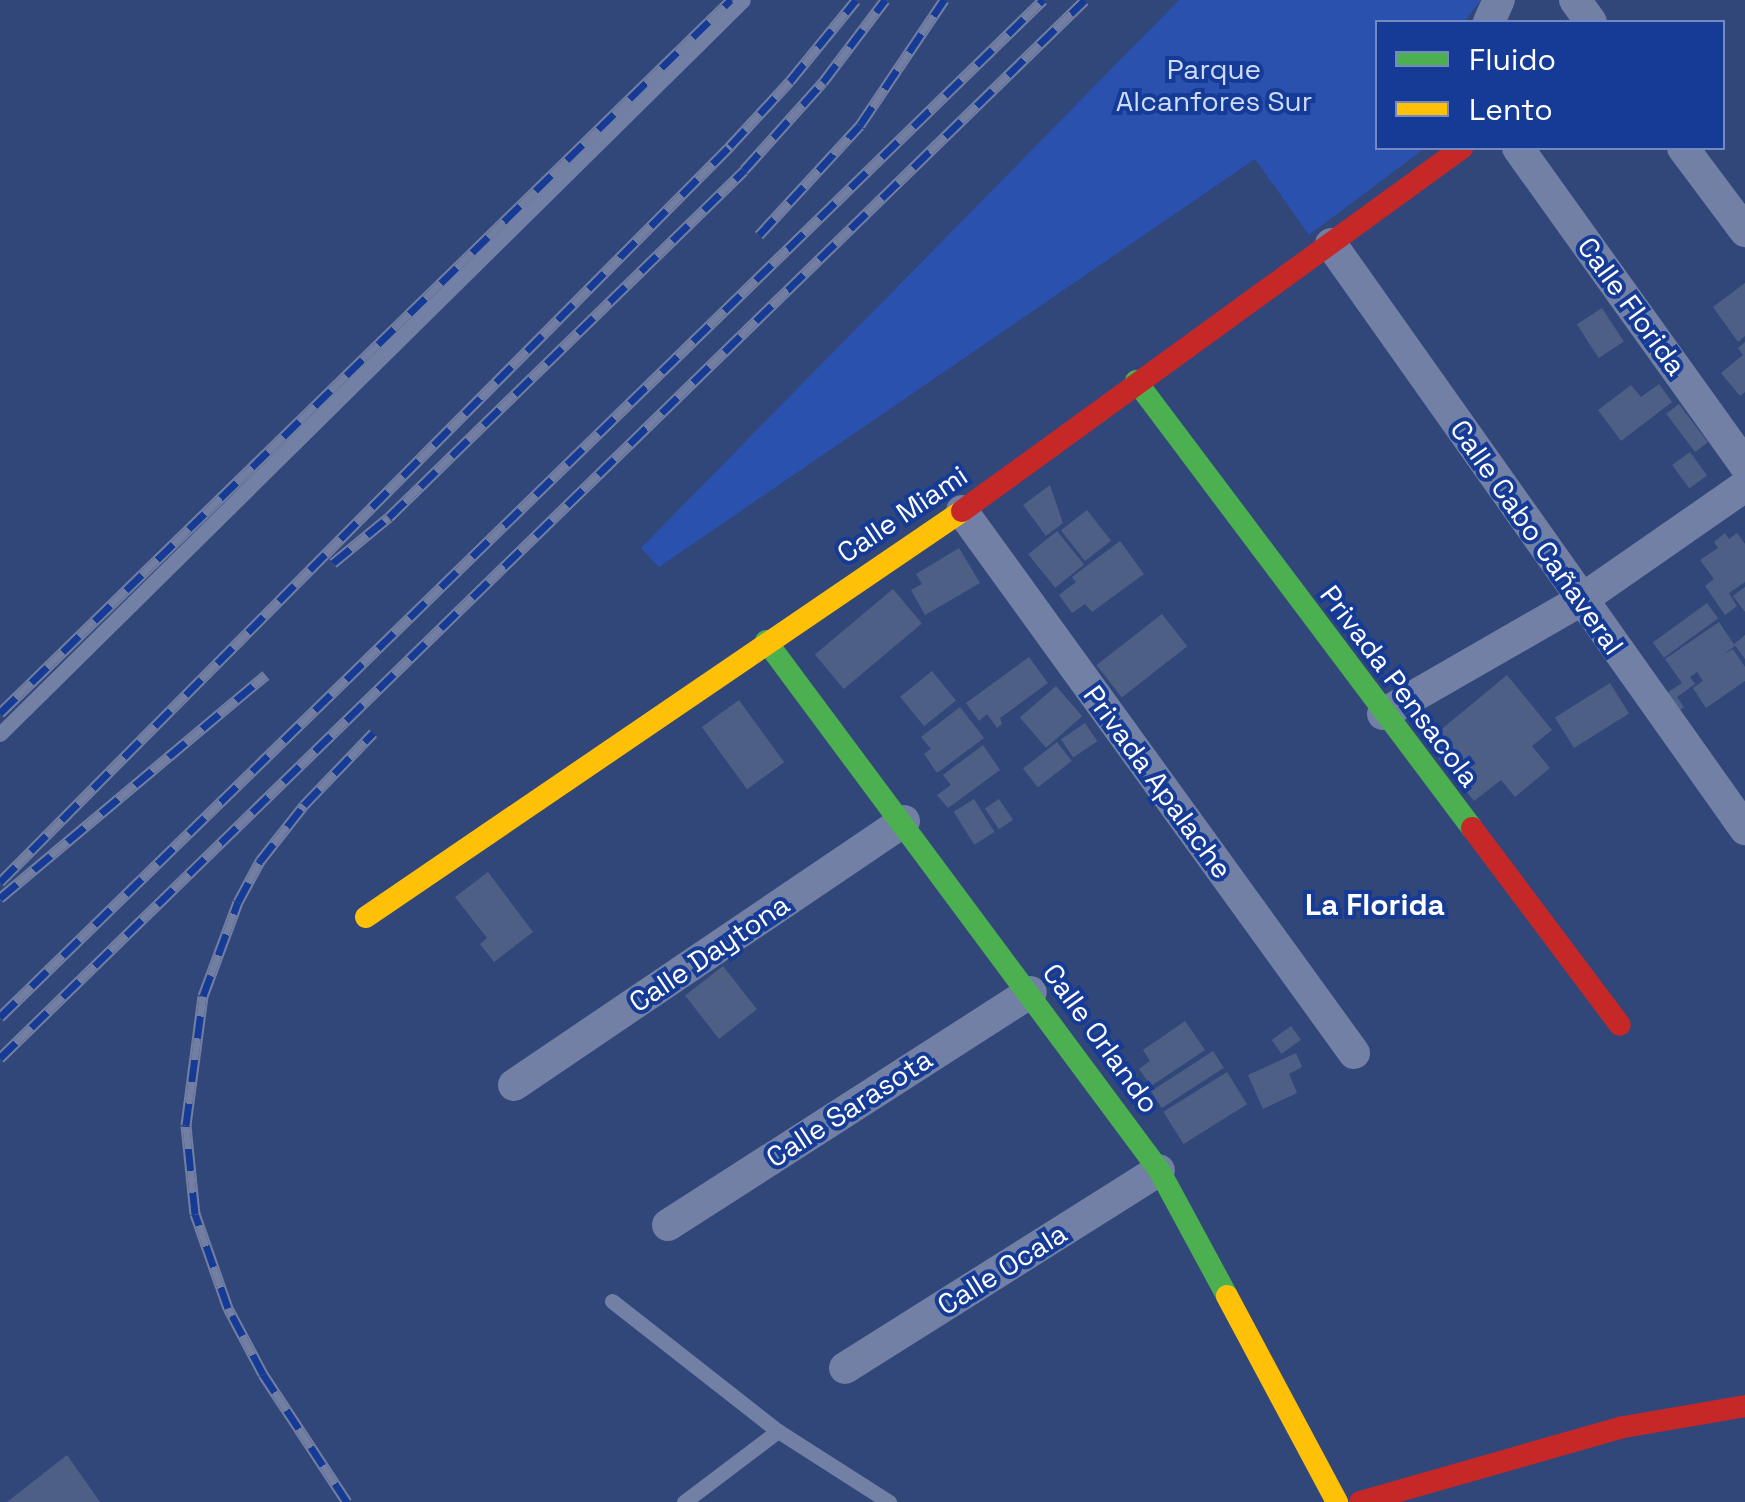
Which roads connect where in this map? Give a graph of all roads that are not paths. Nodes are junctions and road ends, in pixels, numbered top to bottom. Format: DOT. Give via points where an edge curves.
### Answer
graph roads {
  1 [pos="744,0"];
  2 [pos="1575,0"];
  3 [pos="1590,20"];
  4 [pos="1459,150"];
  5 [pos="1519,150"];
  6 [pos="1685,150"];
  7 [pos="1745,231"];
  8 [pos="1331,244"];
  9 [pos="1136,381"];
  10 [pos="1745,465"];
  11 [pos="1745,486"];
  12 [pos="962,511"];
  13 [pos="1581,600"];
  14 [pos="766,641"];
  15 [pos="1382,714"];
  16 [pos="0,734"];
  17 [pos="904,821"];
  18 [pos="1745,829"];
  19 [pos="366,916"];
  20 [pos="1031,992"];
  21 [pos="1620,1025"];
  22 [pos="1354,1053"];
  23 [pos="514,1085"];
  24 [pos="1159,1170"];
  25 [pos="668,1225"];
  26 [pos="612,1301"];
  27 [pos="845,1368"];
  28 [pos="1745,1406"];
  29 [pos="778,1430"];
  30 [pos="684,1502"];
  31 [pos="889,1502"];
  32 [pos="1338,1502"];
  33 [pos="1360,1502"];
  1 -- 16 [label="lane"];
  2 -- 3 [label="street"];
  4 -- 8 [label="street, Calle Miami"];
  5 -- 10 [label="street, Calle Florida"];
  6 -- 7 [label="street"];
  8 -- 9 [label="street, Calle Miami"];
  8 -- 13 [label="street, Calle Cabo Cañaveral"];
  9 -- 12 [label="street, Calle Miami"];
  9 -- 15 [label="street, Privada Pensacola"];
  11 -- 13 [label="street"];
  12 -- 14 [label="street, Calle Miami"];
  12 -- 22 [label="street, Privada Apalache"];
  13 -- 15 [label="street"];
  13 -- 18 [label="street, Calle Cabo Cañaveral"];
  14 -- 17 [label="street, Calle Orlando"];
  14 -- 19 [label="street, Calle Miami"];
  15 -- 21 [label="street, Privada Pensacola"];
  17 -- 20 [label="street, Calle Orlando"];
  17 -- 23 [label="street, Calle Daytona"];
  20 -- 24 [label="street, Calle Orlando"];
  20 -- 25 [label="street, Calle Sarasota"];
  24 -- 27 [label="street, Calle Ocala"];
  24 -- 32 [label="street, Calle Orlando"];
  26 -- 29 [label="lane"];
  28 -- 33 [label="street" via="1624,1427"];
  29 -- 30 [label="lane"];
  29 -- 31 [label="lane"];
}
